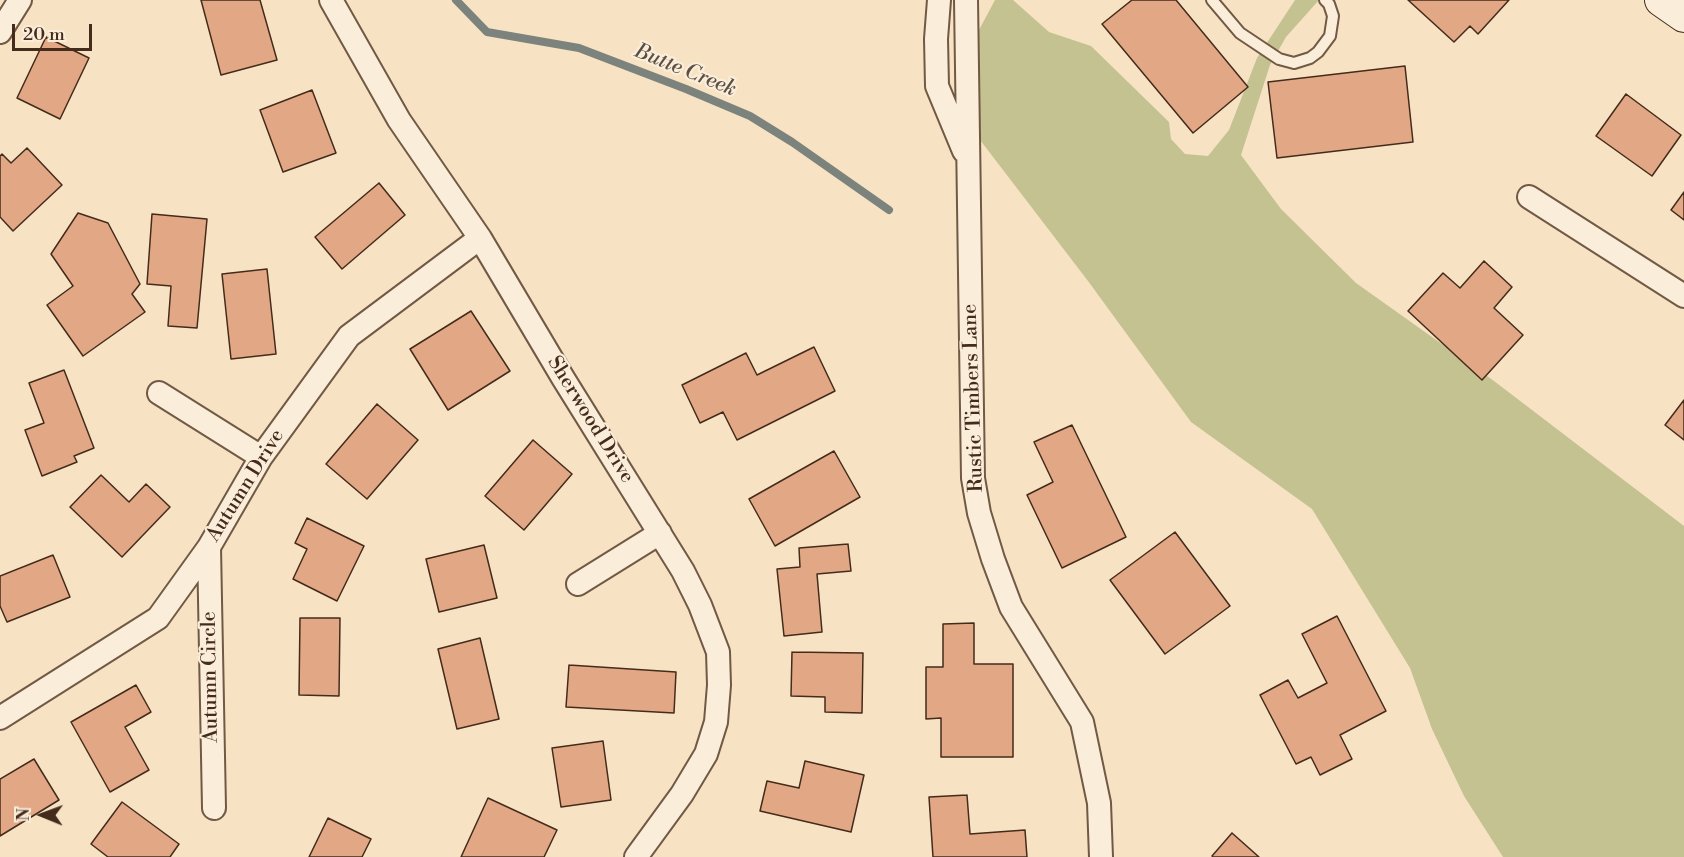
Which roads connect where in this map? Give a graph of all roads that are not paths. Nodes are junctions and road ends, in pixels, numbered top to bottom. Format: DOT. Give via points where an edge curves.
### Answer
graph roads {
  1 [pos="20,0"];
  2 [pos="331,0"];
  3 [pos="939,0"];
  4 [pos="966,0"];
  5 [pos="1212,0"];
  6 [pos="1325,0"];
  7 [pos="1661,0"];
  8 [pos="1684,16"];
  9 [pos="0,32"];
  10 [pos="969,163"];
  11 [pos="1529,197"];
  12 [pos="480,238"];
  13 [pos="1684,296"];
  14 [pos="159,393"];
  15 [pos="261,457"];
  16 [pos="660,533"];
  17 [pos="208,546"];
  18 [pos="578,584"];
  19 [pos="0,718"];
  20 [pos="214,808"];
  21 [pos="636,857"];
  22 [pos="1101,857"];
  1 -- 9 [label="street"];
  2 -- 12 [label="street, Sherwood Drive" via="399,120"];
  3 -- 10 [label="street, Rustic Timbers Lane" via="937,86"];
  4 -- 10 [label="street, Rustic Timbers Lane"];
  5 -- 6 [label="lane" via="1240,33 1285,62 1294,63 1318,52 1330,36 1333,16"];
  7 -- 8 [label="street"];
  10 -- 22 [label="street, Rustic Timbers Lane" via="973,478 979,513 1011,607 1082,722 1099,803"];
  11 -- 13 [label="street"];
  12 -- 15 [label="street, Autumn Drive" via="349,336"];
  12 -- 16 [label="street, Sherwood Drive"];
  14 -- 15 [label="street"];
  15 -- 17 [label="street, Autumn Drive"];
  16 -- 18 [label="street"];
  16 -- 21 [label="street, Sherwood Drive" via="700,605 718,652 719,685 716,722 706,754"];
  17 -- 19 [label="street, Autumn Drive" via="158,618"];
  17 -- 20 [label="street, Autumn Circle"];
}
